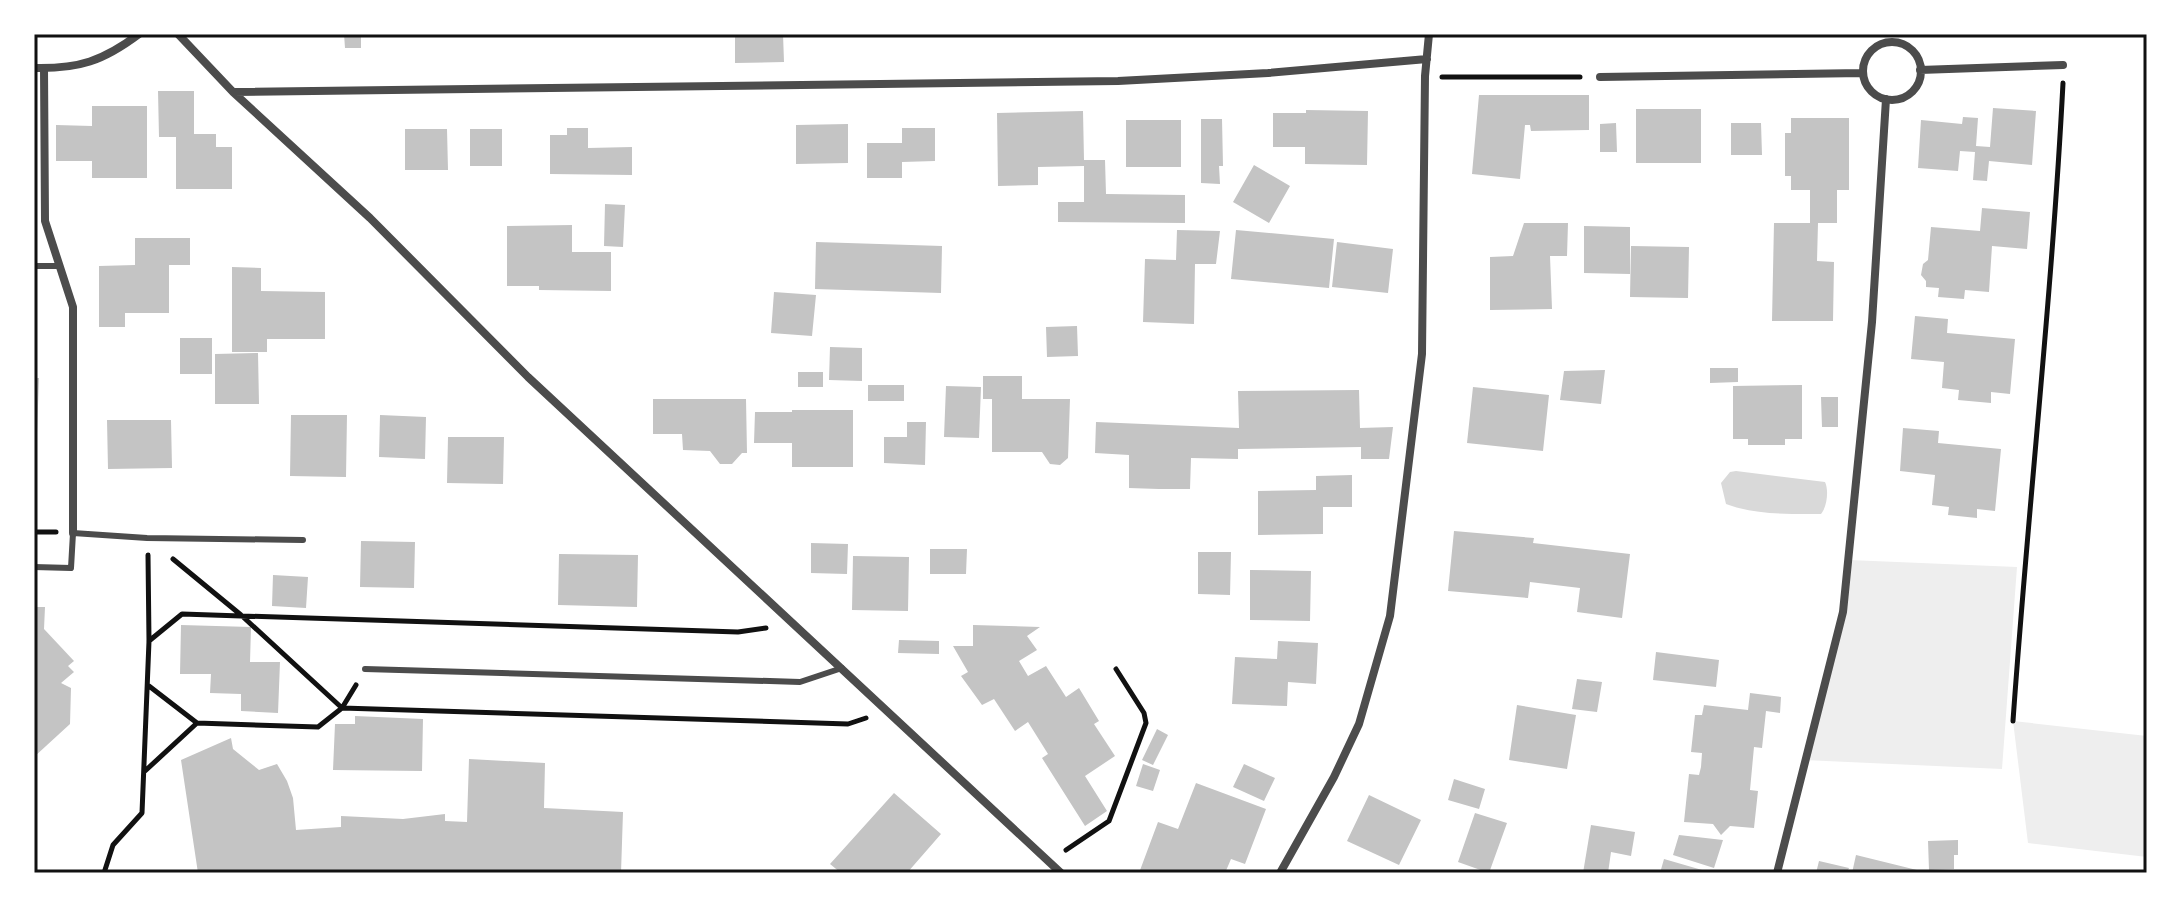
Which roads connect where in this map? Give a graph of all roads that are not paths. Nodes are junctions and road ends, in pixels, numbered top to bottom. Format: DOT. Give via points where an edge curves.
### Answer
graph roads {
  1 [pos="139,34"];
  2 [pos="178,34"];
  3 [pos="1429,34"];
  4 [pos="1890,38"];
  5 [pos="1427,59"];
  6 [pos="2063,65"];
  7 [pos="34,68"];
  8 [pos="44,68"];
  9 [pos="1920,70"];
  10 [pos="1863,73"];
  11 [pos="1600,77"];
  12 [pos="233,92"];
  13 [pos="1886,99"];
  14 [pos="34,266"];
  15 [pos="58,266"];
  16 [pos="73,533"];
  17 [pos="303,540"];
  18 [pos="34,567"];
  19 [pos="842,668"];
  20 [pos="365,669"];
  21 [pos="1061,873"];
  22 [pos="1280,873"];
  23 [pos="1777,873"];
  1 -- 8 [label="street" via="111,55 77,67"];
  2 -- 12 [label="street"];
  3 -- 5 [label="street"];
  4 -- 9 [label="street" via="1915,54"];
  4 -- 10 [label="street" via="1867,56"];
  5 -- 12 [label="street" via="1118,81"];
  5 -- 22 [label="street" via="1422,354 1390,616 1359,724"];
  6 -- 9 [label="street"];
  7 -- 8 [label="street"];
  8 -- 15 [label="street" via="45,221"];
  9 -- 13 [label="street" via="1913,90"];
  10 -- 11 [label="street"];
  10 -- 13 [label="street" via="1870,90"];
  12 -- 19 [label="street" via="370,218 528,377"];
  13 -- 23 [label="street" via="1872,322 1843,612"];
  14 -- 15 [label="lane"];
  15 -- 16 [label="street" via="73,307"];
  16 -- 17 [label="lane"];
  16 -- 18 [label="lane" via="71,568"];
  19 -- 20 [label="lane" via="800,682"];
  19 -- 21 [label="street"];
}
